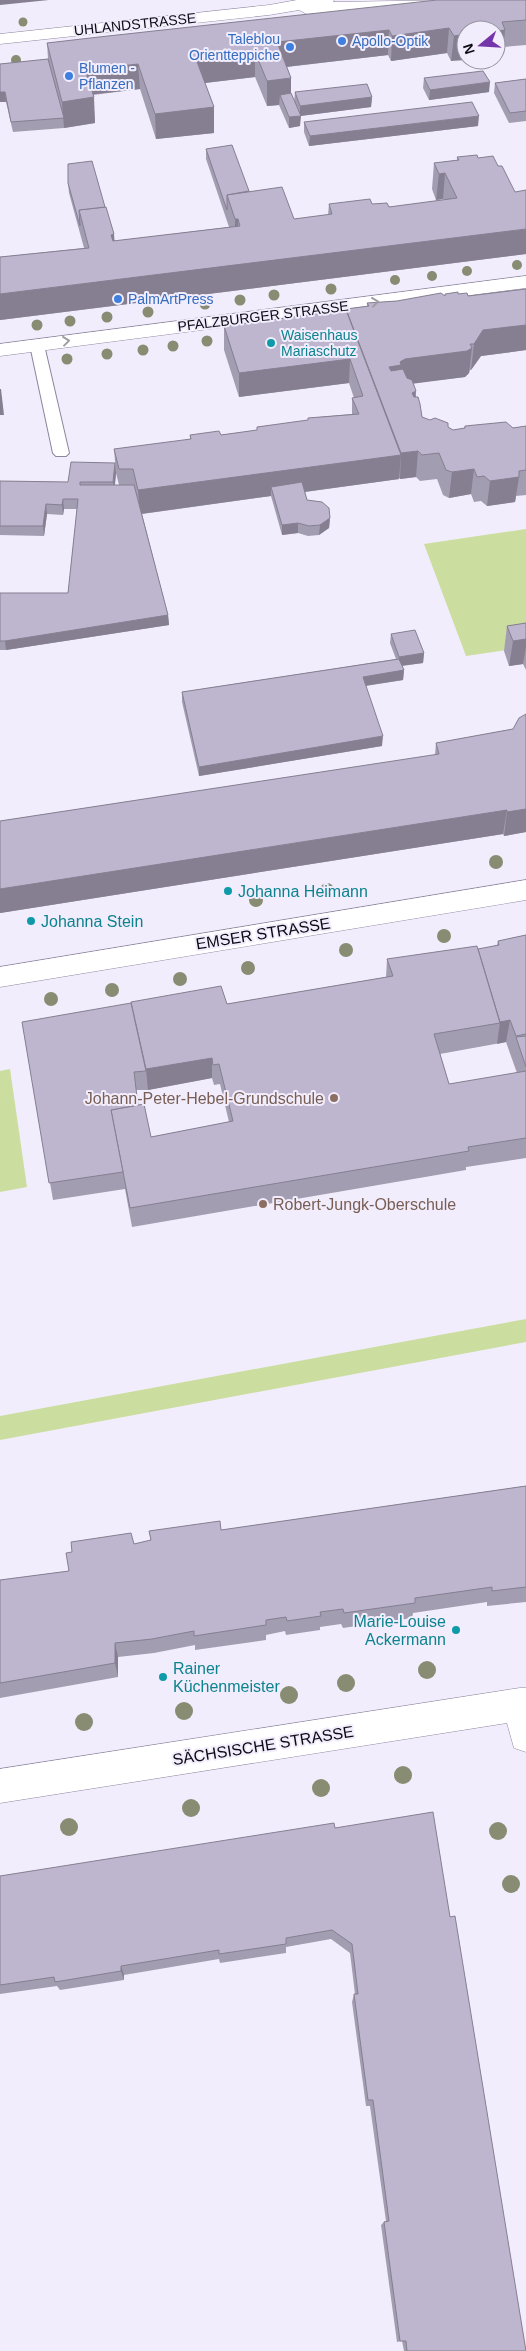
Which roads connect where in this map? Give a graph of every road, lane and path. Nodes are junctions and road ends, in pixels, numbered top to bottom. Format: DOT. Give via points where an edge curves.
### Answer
graph roads {
  1 [pos="326,0"];
  2 [pos="448,0"];
  3 [pos="269,10"];
  4 [pos="0,39"];
  5 [pos="526,282"];
  6 [pos="37,345"];
  7 [pos="0,350"];
  8 [pos="61,453"];
  9 [pos="526,890"];
  10 [pos="0,977"];
  11 [pos="523,1704"];
  12 [pos="526,1736"];
  13 [pos="0,1786"];
  1 -- 3 [label="street, UHLANDSTRASSE"];
  2 -- 3 [label="street, UHLANDSTRASSE"];
  3 -- 4 [label="street, UHLANDSTRASSE"];
  6 -- 5 [label="street, PFALZBURGER STRASSE, one-way"];
  6 -- 7 [label="street, PFALZBURGER STRASSE"];
  6 -- 8 [label="lane"];
  9 -- 10 [label="street, EMSER STRASSE"];
  11 -- 12 [label="street"];
  11 -- 13 [label="street, SÄCHSISCHE STRASSE"];
}
